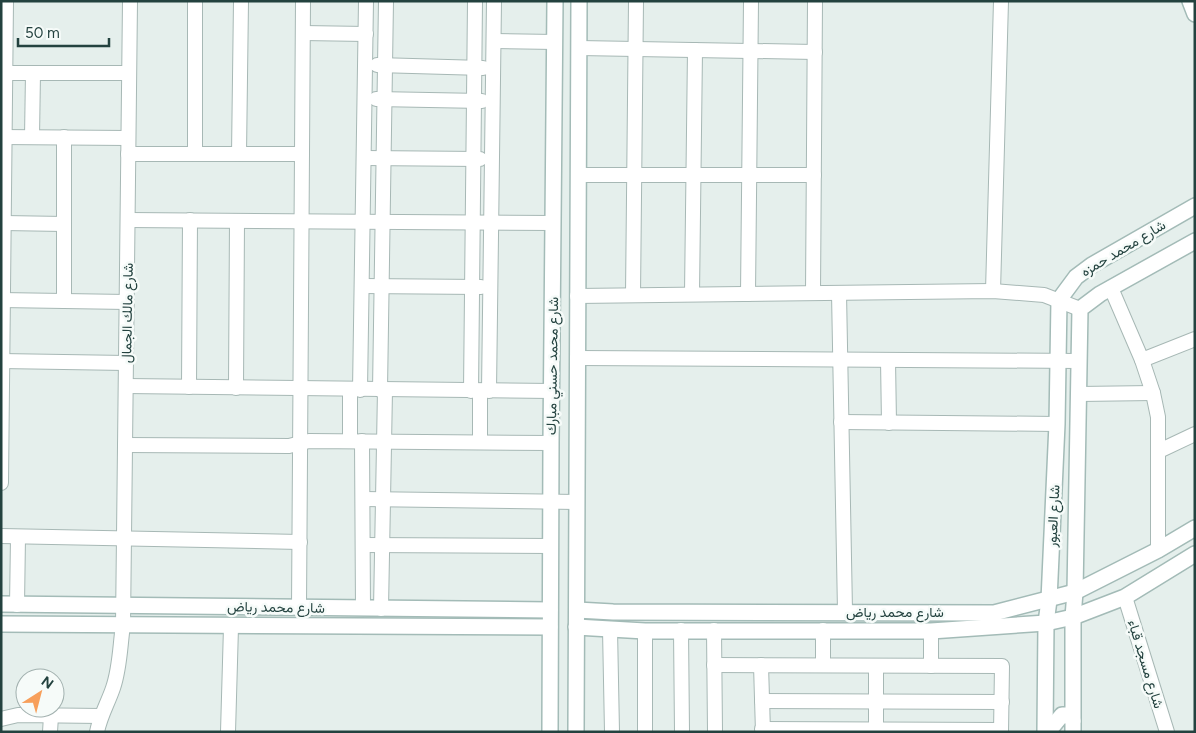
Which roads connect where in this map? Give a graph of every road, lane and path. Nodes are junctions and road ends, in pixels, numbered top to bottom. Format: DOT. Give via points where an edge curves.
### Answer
graph roads {
  1 [pos="130,1"];
  2 [pos="195,1"];
  3 [pos="241,1"];
  4 [pos="303,1"];
  5 [pos="366,1"];
  6 [pos="386,1"];
  7 [pos="475,1"];
  8 [pos="494,1"];
  9 [pos="636,1"];
  10 [pos="751,1"];
  11 [pos="815,1"];
  12 [pos="1001,1"];
  13 [pos="1190,1"];
  14 [pos="4,5"];
  15 [pos="579,7"];
  16 [pos="555,8"];
  17 [pos="1195,14"];
  18 [pos="303,32"];
  19 [pos="366,34"];
  20 [pos="494,41"];
  21 [pos="555,42"];
  22 [pos="579,48"];
  23 [pos="636,49"];
  24 [pos="695,50"];
  25 [pos="750,51"];
  26 [pos="815,52"];
  27 [pos="365,65"];
  28 [pos="385,66"];
  29 [pos="474,68"];
  30 [pos="493,68"];
  31 [pos="3,72"];
  32 [pos="33,73"];
  33 [pos="129,73"];
  34 [pos="365,99"];
  35 [pos="385,99"];
  36 [pos="474,101"];
  37 [pos="493,101"];
  38 [pos="3,137"];
  39 [pos="32,137"];
  40 [pos="64,138"];
  41 [pos="128,138"];
  42 [pos="128,154"];
  43 [pos="195,154"];
  44 [pos="239,154"];
  45 [pos="302,154"];
  46 [pos="364,158"];
  47 [pos="384,158"];
  48 [pos="473,159"];
  49 [pos="492,159"];
  50 [pos="578,175"];
  51 [pos="634,175"];
  52 [pos="694,175"];
  53 [pos="749,175"];
  54 [pos="814,175"];
  55 [pos="1195,206"];
  56 [pos="128,220"];
  57 [pos="190,220"];
  58 [pos="237,221"];
  59 [pos="302,221"];
  60 [pos="363,221"];
  61 [pos="383,222"];
  62 [pos="473,222"];
  63 [pos="491,222"];
  64 [pos="4,223"];
  65 [pos="553,223"];
  66 [pos="64,224"];
  67 [pos="1195,241"];
  68 [pos="362,286"];
  69 [pos="382,286"];
  70 [pos="472,287"];
  71 [pos="491,287"];
  72 [pos="1111,288"];
  73 [pos="993,291"];
  74 [pos="813,293"];
  75 [pos="839,293"];
  76 [pos="692,294"];
  77 [pos="748,294"];
  78 [pos="633,295"];
  79 [pos="577,296"];
  80 [pos="2,300"];
  81 [pos="1060,300"];
  82 [pos="64,301"];
  83 [pos="127,302"];
  84 [pos="1080,309"];
  85 [pos="1195,339"];
  86 [pos="577,358"];
  87 [pos="840,360"];
  88 [pos="888,360"];
  89 [pos="1142,360"];
  90 [pos="2,361"];
  91 [pos="1058,361"];
  92 [pos="1079,361"];
  93 [pos="126,363"];
  94 [pos="126,386"];
  95 [pos="189,387"];
  96 [pos="236,388"];
  97 [pos="301,389"];
  98 [pos="355,389"];
  99 [pos="382,390"];
  100 [pos="480,391"];
  101 [pos="552,391"];
  102 [pos="1153,393"];
  103 [pos="1079,394"];
  104 [pos="841,422"];
  105 [pos="889,422"];
  106 [pos="1057,424"];
  107 [pos="1195,434"];
  108 [pos="356,441"];
  109 [pos="384,441"];
  110 [pos="480,442"];
  111 [pos="551,443"];
  112 [pos="300,444"];
  113 [pos="125,445"];
  114 [pos="1159,451"];
  115 [pos="1,483"];
  116 [pos="363,499"];
  117 [pos="383,500"];
  118 [pos="551,502"];
  119 [pos="577,502"];
  120 [pos="1195,528"];
  121 [pos="1,536"];
  122 [pos="18,537"];
  123 [pos="124,539"];
  124 [pos="300,542"];
  125 [pos="363,545"];
  126 [pos="382,545"];
  127 [pos="551,546"];
  128 [pos="1158,550"];
  129 [pos="1195,554"];
  130 [pos="1075,592"];
  131 [pos="1125,596"];
  132 [pos="1049,600"];
  133 [pos="1,604"];
  134 [pos="17,604"];
  135 [pos="123,606"];
  136 [pos="299,608"];
  137 [pos="363,608"];
  138 [pos="381,608"];
  139 [pos="550,610"];
  140 [pos="576,610"];
  141 [pos="845,611"];
  142 [pos="612,612"];
  143 [pos="1073,617"];
  144 [pos="1046,623"];
  145 [pos="1,624"];
  146 [pos="123,625"];
  147 [pos="230,626"];
  148 [pos="550,627"];
  149 [pos="576,627"];
  150 [pos="610,629"];
  151 [pos="645,630"];
  152 [pos="681,630"];
  153 [pos="714,630"];
  154 [pos="823,630"];
  155 [pos="931,631"];
  156 [pos="714,665"];
  157 [pos="761,665"];
  158 [pos="823,665"];
  159 [pos="876,666"];
  160 [pos="931,666"];
  161 [pos="762,701"];
  162 [pos="876,702"];
  163 [pos="1002,702"];
  164 [pos="15,716"];
  165 [pos="65,716"];
  166 [pos="101,716"];
  167 [pos="51,718"];
  168 [pos="1,719"];
  169 [pos="1073,726"];
  170 [pos="762,730"];
  171 [pos="876,730"];
  172 [pos="1002,731"];
  173 [pos="50,732"];
  174 [pos="97,732"];
  175 [pos="228,732"];
  176 [pos="550,732"];
  177 [pos="576,732"];
  178 [pos="612,732"];
  179 [pos="645,732"];
  180 [pos="682,732"];
  181 [pos="715,732"];
  182 [pos="1046,732"];
  183 [pos="1167,732"];
  1 -- 33 [label="street, شارع مالك الجمال"];
  2 -- 43 [label="street"];
  3 -- 44 [label="street"];
  4 -- 18 [label="street"];
  5 -- 19 [label="street"];
  6 -- 28 [label="street"];
  7 -- 29 [label="street"];
  8 -- 20 [label="street"];
  9 -- 23 [label="street"];
  10 -- 25 [label="street"];
  11 -- 26 [label="street"];
  12 -- 73 [label="street"];
  13 -- 17 [label="street"];
  14 -- 31 [label="street"];
  15 -- 16 [label="street"];
  15 -- 22 [label="street, شارع محمد حسني مبارك"];
  16 -- 21 [label="street, شارع محمد حسني مبارك"];
  18 -- 19 [label="street"];
  18 -- 45 [label="street"];
  19 -- 27 [label="street"];
  20 -- 21 [label="street"];
  20 -- 30 [label="street"];
  21 -- 65 [label="street, شارع محمد حسني مبارك"];
  22 -- 23 [label="street"];
  22 -- 50 [label="street, شارع محمد حسني مبارك"];
  23 -- 24 [label="street"];
  23 -- 51 [label="street"];
  24 -- 25 [label="street"];
  24 -- 52 [label="street"];
  25 -- 26 [label="street"];
  25 -- 53 [label="street"];
  26 -- 54 [label="street"];
  27 -- 28 [label="street"];
  27 -- 34 [label="street"];
  28 -- 29 [label="street"];
  28 -- 35 [label="street"];
  29 -- 30 [label="street"];
  29 -- 36 [label="street"];
  30 -- 37 [label="street"];
  31 -- 32 [label="street"];
  31 -- 38 [label="street"];
  32 -- 33 [label="street"];
  32 -- 39 [label="street"];
  33 -- 41 [label="street, شارع مالك الجمال"];
  34 -- 35 [label="street"];
  34 -- 46 [label="street"];
  35 -- 36 [label="street"];
  35 -- 47 [label="street"];
  36 -- 37 [label="street"];
  36 -- 48 [label="street"];
  37 -- 49 [label="street"];
  38 -- 39 [label="street"];
  38 -- 64 [label="street"];
  39 -- 40 [label="street"];
  40 -- 41 [label="street"];
  40 -- 66 [label="street"];
  41 -- 42 [label="street, شارع مالك الجمال"];
  42 -- 43 [label="street"];
  42 -- 56 [label="street, شارع مالك الجمال"];
  43 -- 44 [label="street"];
  44 -- 45 [label="street"];
  45 -- 59 [label="street"];
  46 -- 47 [label="street"];
  46 -- 60 [label="street"];
  47 -- 48 [label="street"];
  47 -- 61 [label="street"];
  48 -- 49 [label="street"];
  48 -- 62 [label="street"];
  49 -- 63 [label="street"];
  50 -- 51 [label="street"];
  50 -- 79 [label="street, شارع محمد حسني مبارك"];
  51 -- 52 [label="street"];
  51 -- 78 [label="street"];
  52 -- 53 [label="street"];
  52 -- 76 [label="street"];
  53 -- 54 [label="street"];
  53 -- 77 [label="street"];
  54 -- 74 [label="street"];
  55 -- 81 [label="street, شارع محمد حمزه" via="1092,264 1076,277"];
  56 -- 57 [label="street"];
  56 -- 83 [label="street, شارع مالك الجمال"];
  57 -- 58 [label="street"];
  57 -- 95 [label="street"];
  58 -- 59 [label="street"];
  58 -- 96 [label="street"];
  59 -- 60 [label="street"];
  59 -- 97 [label="street"];
  60 -- 61 [label="street"];
  60 -- 68 [label="street"];
  61 -- 62 [label="street"];
  61 -- 69 [label="street"];
  62 -- 63 [label="street"];
  62 -- 70 [label="street"];
  63 -- 65 [label="street"];
  63 -- 71 [label="street"];
  64 -- 66 [label="street"];
  64 -- 80 [label="street"];
  65 -- 101 [label="street, شارع محمد حسني مبارك"];
  66 -- 82 [label="street"];
  67 -- 72 [label="street, شارع محمد حمزه"];
  68 -- 69 [label="street"];
  68 -- 98 [label="street"];
  69 -- 70 [label="street"];
  69 -- 99 [label="street"];
  70 -- 71 [label="street"];
  70 -- 100 [label="street"];
  71 -- 100 [label="street"];
  72 -- 84 [label="street, شارع محمد حمزه"];
  72 -- 89 [label="street"];
  73 -- 75 [label="street"];
  73 -- 81 [label="street" via="1029,292"];
  74 -- 75 [label="street"];
  74 -- 77 [label="street"];
  75 -- 87 [label="street"];
  76 -- 77 [label="street"];
  76 -- 78 [label="street"];
  78 -- 79 [label="street"];
  79 -- 86 [label="street, شارع محمد حسني مبارك"];
  80 -- 82 [label="street"];
  80 -- 90 [label="street"];
  81 -- 84 [label="street"];
  81 -- 91 [label="street, شارع العبور"];
  82 -- 83 [label="street"];
  83 -- 93 [label="street, شارع مالك الجمال"];
  84 -- 92 [label="street, شارع العبور"];
  85 -- 89 [label="street"];
  86 -- 87 [label="street"];
  86 -- 119 [label="street, شارع محمد حسني مبارك"];
  87 -- 88 [label="street"];
  87 -- 104 [label="street"];
  88 -- 91 [label="street"];
  88 -- 105 [label="street"];
  89 -- 102 [label="street"];
  90 -- 93 [label="street"];
  90 -- 115 [label="street"];
  91 -- 92 [label="street"];
  91 -- 106 [label="street, شارع العبور"];
  92 -- 103 [label="street, شارع العبور"];
  93 -- 94 [label="street, شارع مالك الجمال"];
  94 -- 95 [label="street"];
  94 -- 113 [label="street, شارع مالك الجمال"];
  95 -- 96 [label="street"];
  96 -- 97 [label="street"];
  97 -- 98 [label="street"];
  97 -- 112 [label="street"];
  98 -- 99 [label="street"];
  98 -- 108 [label="street"];
  99 -- 100 [label="street"];
  99 -- 109 [label="street"];
  100 -- 101 [label="street"];
  100 -- 110 [label="street"];
  101 -- 111 [label="street, شارع محمد حسني مبارك"];
  102 -- 103 [label="street"];
  102 -- 114 [label="street" via="1158,417"];
  103 -- 130 [label="street, شارع العبور"];
  104 -- 105 [label="street"];
  104 -- 141 [label="street"];
  105 -- 106 [label="street"];
  106 -- 132 [label="street, شارع العبور"];
  107 -- 114 [label="street"];
  108 -- 109 [label="street"];
  108 -- 112 [label="street"];
  108 -- 116 [label="street"];
  109 -- 110 [label="street"];
  109 -- 117 [label="street"];
  110 -- 111 [label="street"];
  111 -- 118 [label="street, شارع محمد حسني مبارك"];
  112 -- 113 [label="street"];
  112 -- 124 [label="street"];
  113 -- 123 [label="street, شارع مالك الجمال"];
  114 -- 128 [label="street"];
  116 -- 117 [label="street"];
  116 -- 125 [label="street"];
  117 -- 118 [label="street"];
  117 -- 126 [label="street"];
  118 -- 119 [label="street"];
  118 -- 127 [label="street, شارع محمد حسني مبارك"];
  119 -- 140 [label="street, شارع محمد حسني مبارك"];
  120 -- 128 [label="street, شارع محمد رياض"];
  121 -- 122 [label="street"];
  122 -- 123 [label="street"];
  122 -- 134 [label="street"];
  123 -- 124 [label="street"];
  123 -- 135 [label="street, شارع مالك الجمال"];
  124 -- 136 [label="street"];
  125 -- 126 [label="street"];
  125 -- 137 [label="street"];
  126 -- 127 [label="street"];
  126 -- 138 [label="street"];
  127 -- 139 [label="street, شارع محمد حسني مبارك"];
  128 -- 130 [label="street, شارع محمد رياض"];
  129 -- 131 [label="street, شارع محمد رياض"];
  130 -- 132 [label="street, شارع محمد رياض"];
  130 -- 143 [label="street, شارع العبور"];
  131 -- 143 [label="street, شارع محمد رياض"];
  131 -- 183 [label="street, شارع مسجد قباء"];
  132 -- 141 [label="street, شارع محمد رياض" via="994,613"];
  132 -- 144 [label="street, شارع العبور"];
  133 -- 134 [label="street, شارع محمد رياض"];
  134 -- 135 [label="street, شارع محمد رياض"];
  135 -- 136 [label="street, شارع محمد رياض"];
  135 -- 146 [label="street, شارع مالك الجمال"];
  136 -- 137 [label="street, شارع محمد رياض"];
  137 -- 138 [label="street, شارع محمد رياض"];
  138 -- 139 [label="street, شارع محمد رياض"];
  139 -- 148 [label="street, شارع محمد حسني مبارك"];
  140 -- 142 [label="street, شارع محمد رياض"];
  140 -- 149 [label="street, شارع محمد حسني مبارك"];
  141 -- 142 [label="street, شارع محمد رياض"];
  142 -- 150 [label="street" via="607,622"];
  143 -- 144 [label="street, شارع محمد رياض"];
  143 -- 169 [label="street, شارع العبور"];
  144 -- 155 [label="street, شارع محمد رياض"];
  144 -- 182 [label="street, شارع العبور"];
  145 -- 146 [label="street, شارع محمد رياض"];
  146 -- 147 [label="street, شارع محمد رياض"];
  146 -- 166 [label="street, شارع مالك الجمال" via="118,673"];
  147 -- 148 [label="street, شارع محمد رياض"];
  147 -- 175 [label="street"];
  148 -- 176 [label="street, شارع محمد حسني مبارك"];
  149 -- 150 [label="street, شارع محمد رياض"];
  149 -- 177 [label="street, شارع محمد حسني مبارك"];
  150 -- 151 [label="street, شارع محمد رياض"];
  150 -- 178 [label="street"];
  151 -- 152 [label="street, شارع محمد رياض"];
  151 -- 179 [label="street"];
  152 -- 153 [label="street, شارع محمد رياض"];
  152 -- 180 [label="street"];
  153 -- 154 [label="street, شارع محمد رياض"];
  153 -- 156 [label="street"];
  154 -- 155 [label="street, شارع محمد رياض"];
  154 -- 158 [label="street"];
  155 -- 160 [label="street"];
  156 -- 157 [label="street"];
  156 -- 181 [label="street"];
  157 -- 158 [label="street"];
  157 -- 161 [label="street"];
  158 -- 159 [label="street"];
  159 -- 160 [label="street"];
  159 -- 162 [label="street"];
  160 -- 163 [label="street" via="1002,666"];
  161 -- 162 [label="street"];
  161 -- 170 [label="street"];
  162 -- 163 [label="street"];
  162 -- 171 [label="street"];
  163 -- 172 [label="street"];
  164 -- 168 [label="street"];
  165 -- 166 [label="street"];
  166 -- 174 [label="street, شارع مالك الجمال"];
  167 -- 173 [label="street"];
  169 -- 182 [label="street" via="1069,716 1062,714"];
  170 -- 171 [label="street"];
  171 -- 172 [label="street"];
}
